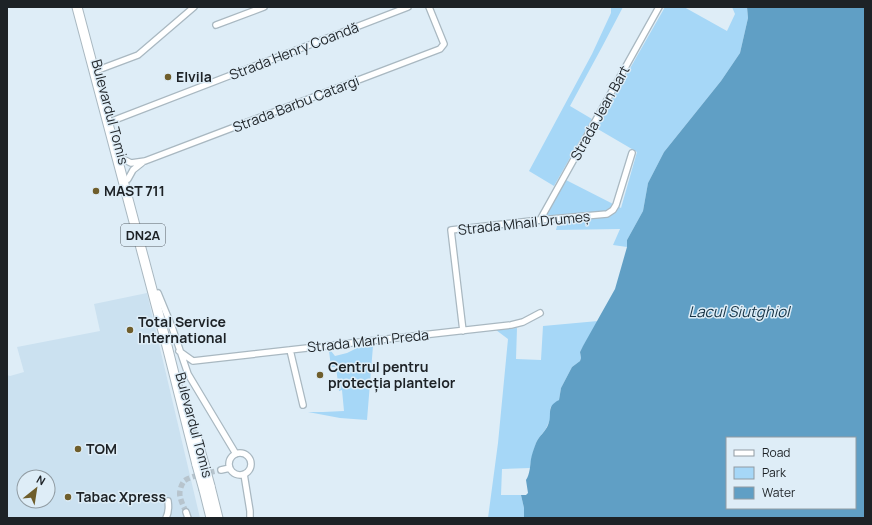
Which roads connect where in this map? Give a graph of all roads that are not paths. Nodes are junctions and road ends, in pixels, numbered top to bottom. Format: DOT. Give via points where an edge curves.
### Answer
graph roads {
  1 [pos="77,7"];
  2 [pos="81,7"];
  3 [pos="194,7"];
  4 [pos="264,7"];
  5 [pos="408,7"];
  6 [pos="429,7"];
  7 [pos="659,7"];
  8 [pos="216,25"];
  9 [pos="98,70"];
  10 [pos="112,121"];
  11 [pos="632,153"];
  12 [pos="123,159"];
  13 [pos="145,161"];
  14 [pos="128,179"];
  15 [pos="540,220"];
  16 [pos="158,292"];
  17 [pos="540,313"];
  18 [pos="462,331"];
  19 [pos="290,350"];
  20 [pos="179,351"];
  21 [pos="193,361"];
  22 [pos="186,371"];
  23 [pos="303,405"];
  24 [pos="236,454"];
  25 [pos="201,464"];
  26 [pos="230,468"];
  27 [pos="221,470"];
  28 [pos="244,474"];
  29 [pos="207,488"];
  30 [pos="168,501"];
  31 [pos="186,512"];
  32 [pos="166,518"];
  33 [pos="188,518"];
  34 [pos="211,518"];
  35 [pos="218,518"];
  36 [pos="250,518"];
  1 -- 25 [label="main road, Bulevardul Tomis / DN2A"];
  2 -- 9 [label="main road, Bulevardul Tomis / DN2A"];
  3 -- 9 [label="street" via="138,55"];
  4 -- 8 [label="street"];
  5 -- 10 [label="street, Strada Henry Coandă"];
  6 -- 13 [label="street, Strada Barbu Catargi" via="444,44 440,49"];
  7 -- 15 [label="street, Strada Jean Bart"];
  9 -- 10 [label="main road, Bulevardul Tomis / DN2A"];
  10 -- 12 [label="main road, Bulevardul Tomis / DN2A"];
  11 -- 15 [label="street, Strada Mhail Drumeș" via="613,210 607,214"];
  12 -- 13 [label="street, Strada Barbu Catargi" via="131,163"];
  12 -- 14 [label="main road, Bulevardul Tomis / DN2A"];
  13 -- 14 [label="street, Strada Barbu Catargi" via="133,170"];
  14 -- 16 [label="main road, Bulevardul Tomis / DN2A"];
  15 -- 18 [label="street, Strada Mhail Drumeș" via="451,230"];
  16 -- 20 [label="street"];
  16 -- 25 [label="main road, Bulevardul Tomis / DN2A"];
  17 -- 18 [label="street, Strada Marin Preda" via="511,325"];
  18 -- 19 [label="street, Strada Marin Preda"];
  19 -- 21 [label="street, Strada Marin Preda"];
  19 -- 23 [label="street"];
  20 -- 21 [label="street"];
  20 -- 22 [label="street"];
  21 -- 22 [label="street"];
  22 -- 24 [label="street"];
  24 -- 26 [label="street" via="231,459"];
  24 -- 28 [label="street" via="243,454 251,462 250,469"];
  25 -- 29 [label="main road, Bulevardul Tomis / DN2A, bridge"];
  26 -- 27 [label="street"];
  26 -- 28 [label="street" via="234,473"];
  28 -- 36 [label="street"];
  29 -- 34 [label="main road, Bulevardul Tomis / DN2A"];
  29 -- 35 [label="main road, Bulevardul Tomis / DN2A"];
  30 -- 32 [label="street"];
  31 -- 33 [label="street"];
}
